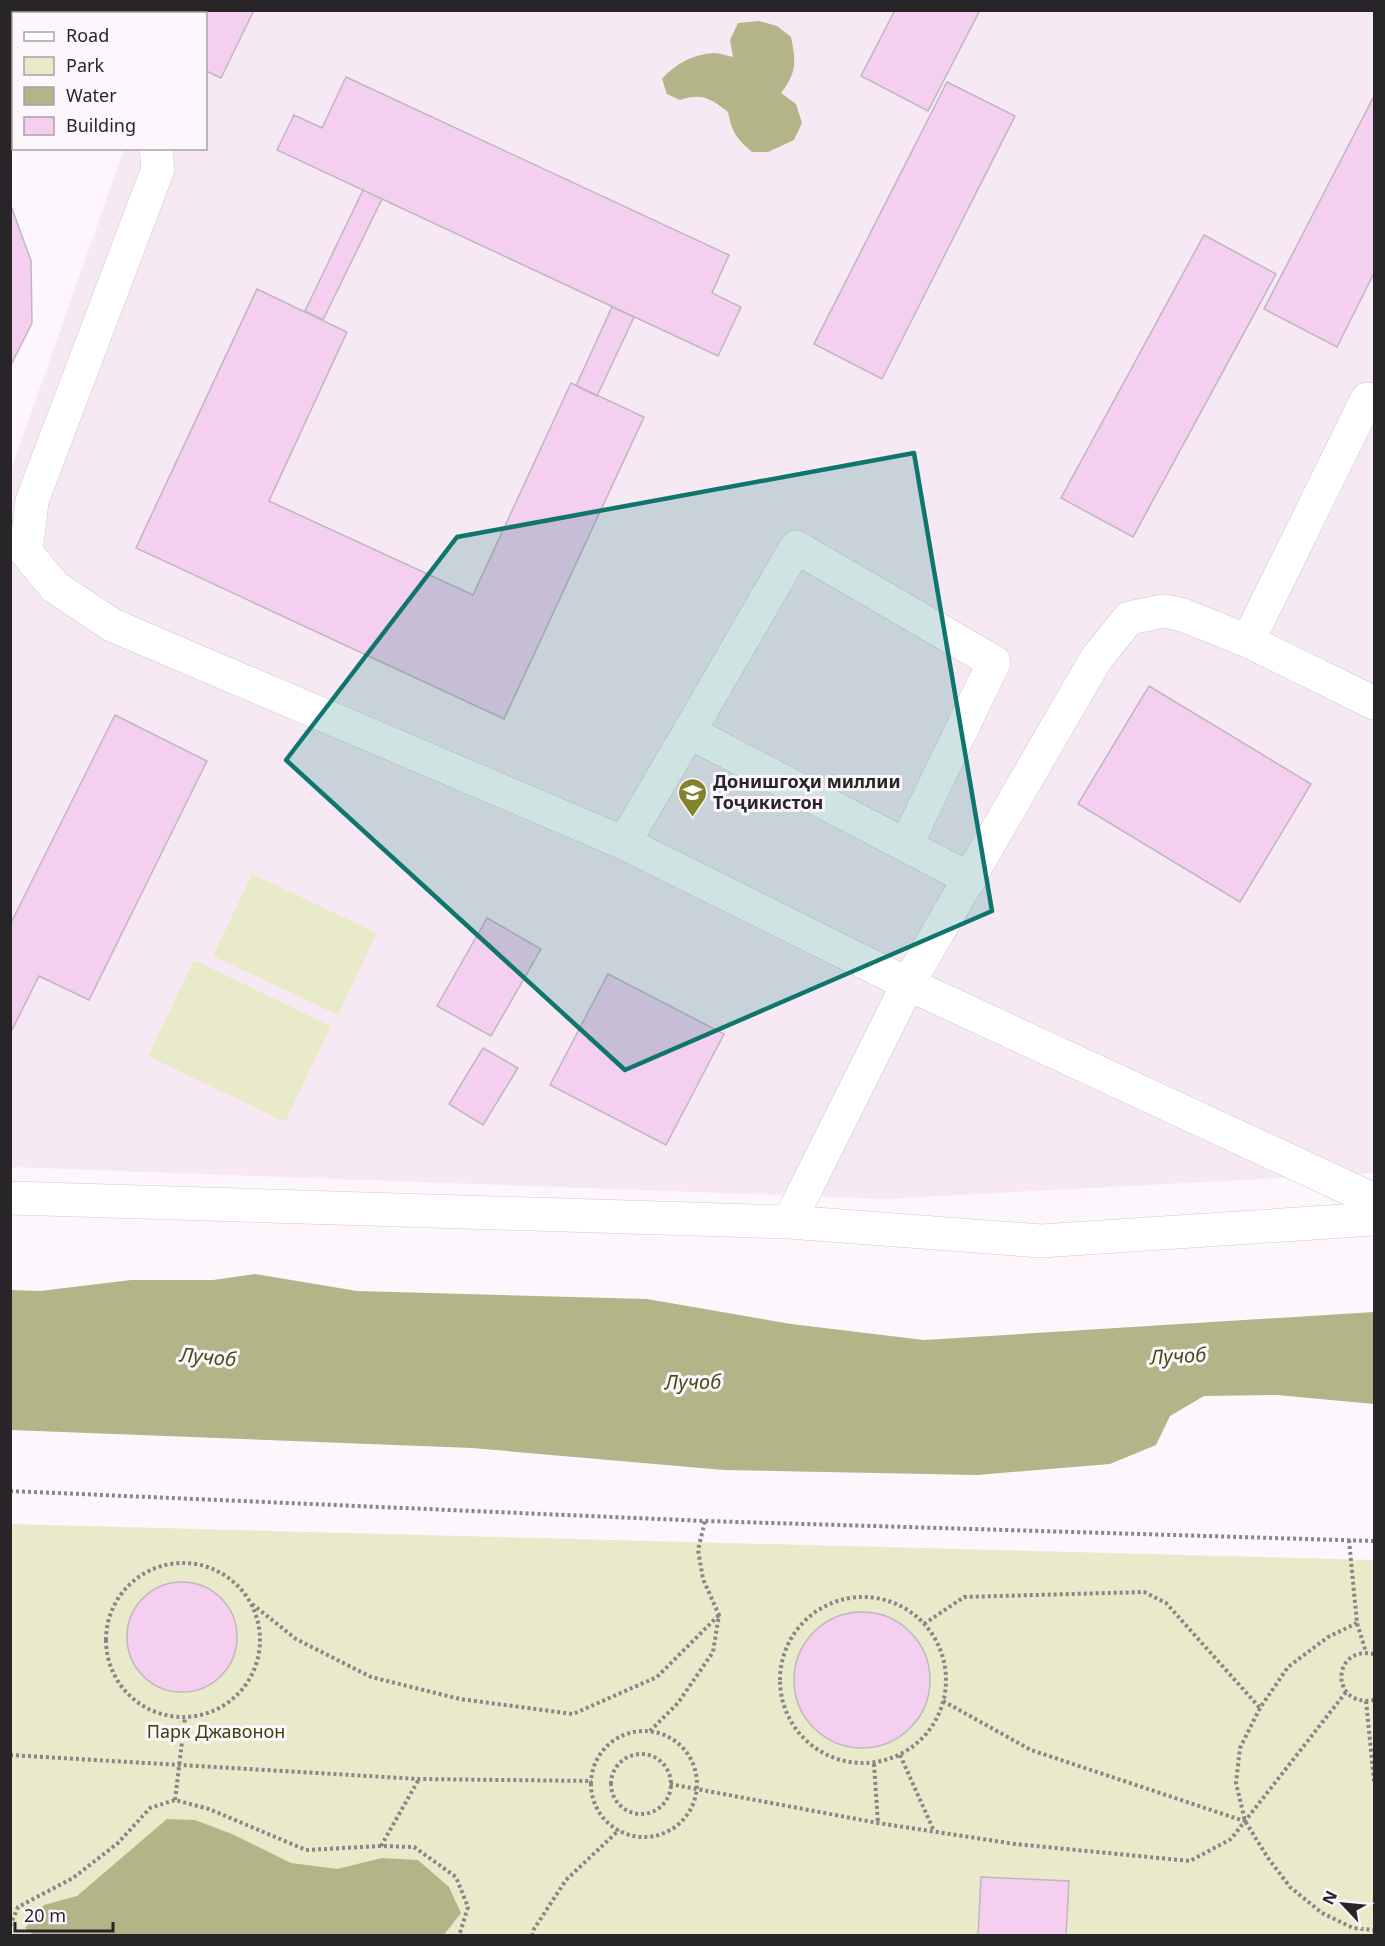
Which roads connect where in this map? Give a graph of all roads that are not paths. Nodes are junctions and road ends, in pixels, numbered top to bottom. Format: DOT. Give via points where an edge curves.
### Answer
graph roads {
  1 [pos="156,150"];
  2 [pos="1374,402"];
  3 [pos="1248,641"];
  4 [pos="1374,703"];
  5 [pos="689,732"];
  6 [pos="624,843"];
  7 [pos="906,845"];
  8 [pos="970,879"];
  9 [pos="908,984"];
  10 [pos="10,1198"];
  11 [pos="1374,1200"];
  12 [pos="1374,1219"];
  13 [pos="789,1222"];
  1 -- 6 [label="lane" via="158,169 32,501 26,552 55,587 112,625"];
  2 -- 3 [label="lane" via="1366,399"];
  3 -- 4 [label="lane"];
  3 -- 8 [label="lane" via="1164,610 1129,618 1096,659"];
  5 -- 6 [label="lane"];
  5 -- 7 [label="lane"];
  5 -- 7 [label="lane" via="796,547 994,662"];
  6 -- 9 [label="lane"];
  7 -- 8 [label="lane"];
  8 -- 9 [label="lane"];
  9 -- 11 [label="lane"];
  9 -- 13 [label="lane"];
  10 -- 13 [label="lane"];
  12 -- 13 [label="lane" via="1041,1240"];
}
